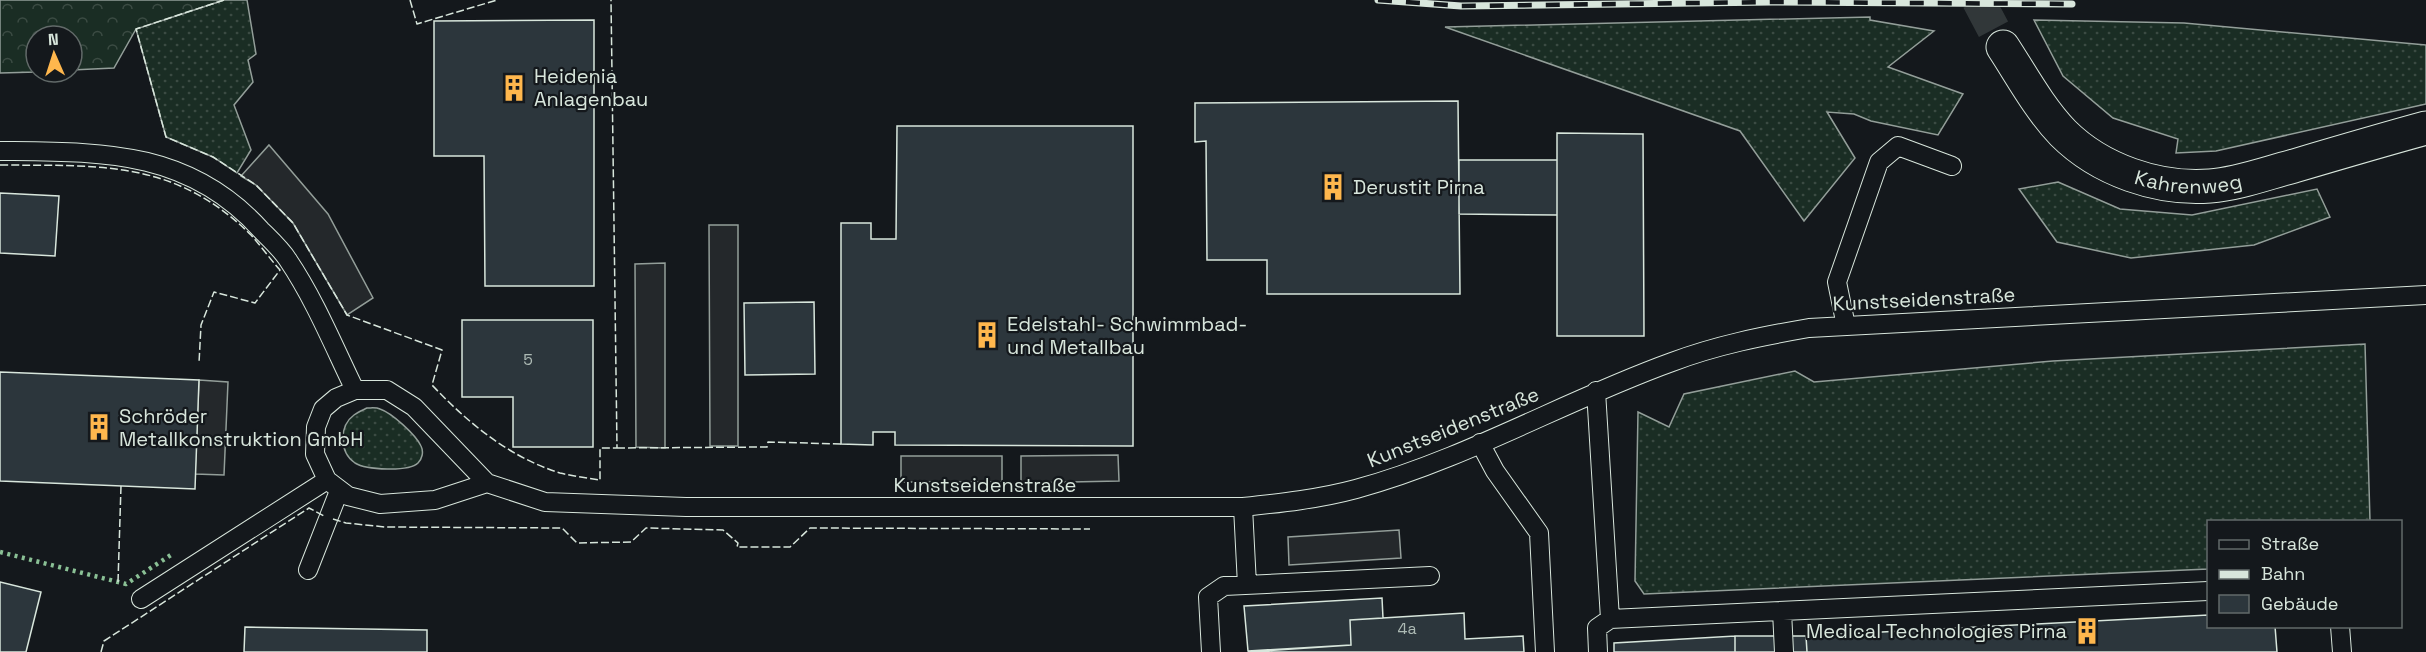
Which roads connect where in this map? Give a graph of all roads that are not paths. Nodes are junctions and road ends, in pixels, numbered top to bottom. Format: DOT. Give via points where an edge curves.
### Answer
graph roads {
  1 [pos="2003,47"];
  2 [pos="2426,128"];
  3 [pos="0,151"];
  4 [pos="1952,166"];
  5 [pos="2426,295"];
  6 [pos="1846,326"];
  7 [pos="355,390"];
  8 [pos="1596,391"];
  9 [pos="1480,443"];
  10 [pos="487,483"];
  11 [pos="333,486"];
  12 [pos="1243,507"];
  13 [pos="308,570"];
  14 [pos="1430,576"];
  15 [pos="1247,585"];
  16 [pos="2207,591"];
  17 [pos="141,599"];
  18 [pos="1782,611"];
  19 [pos="1610,619"];
  20 [pos="2340,628"];
  21 [pos="1211,652"];
  22 [pos="1545,652"];
  23 [pos="1598,652"];
  24 [pos="1784,652"];
  25 [pos="2342,652"];
  1 -- 2 [label="street, Kahrenweg" via="2064,133 2096,159 2135,177 2176,185 2210,186 2256,177"];
  3 -- 7 [label="lane" via="126,156 168,167 216,190 251,219 288,259"];
  4 -- 6 [label="lane" via="1898,146 1879,162 1837,282"];
  5 -- 6 [label="lane, Kunstseidenstraße"];
  6 -- 8 [label="lane, Kunstseidenstraße" via="1809,328 1743,340"];
  7 -- 10 [label="lane, Kunstseidenstraße" via="387,390 414,407"];
  7 -- 11 [label="lane, Kunstseidenstraße" via="323,409 316,427 315,454"];
  8 -- 9 [label="lane, Kunstseidenstraße"];
  8 -- 19 [label="lane"];
  9 -- 12 [label="lane, Kunstseidenstraße" via="1355,489 1300,501"];
  9 -- 22 [label="lane" via="1539,533"];
  10 -- 11 [label="lane" via="435,500 380,504 348,496"];
  10 -- 12 [label="lane, Kunstseidenstraße" via="545,502 633,506"];
  11 -- 13 [label="lane"];
  11 -- 17 [label="lane"];
  12 -- 15 [label="lane"];
  14 -- 15 [label="lane"];
  15 -- 21 [label="lane" via="1224,586 1208,597"];
  16 -- 18 [label="lane"];
  18 -- 19 [label="lane"];
  18 -- 24 [label="lane"];
  19 -- 23 [label="lane" via="1597,628"];
  20 -- 25 [label="lane"];
}
